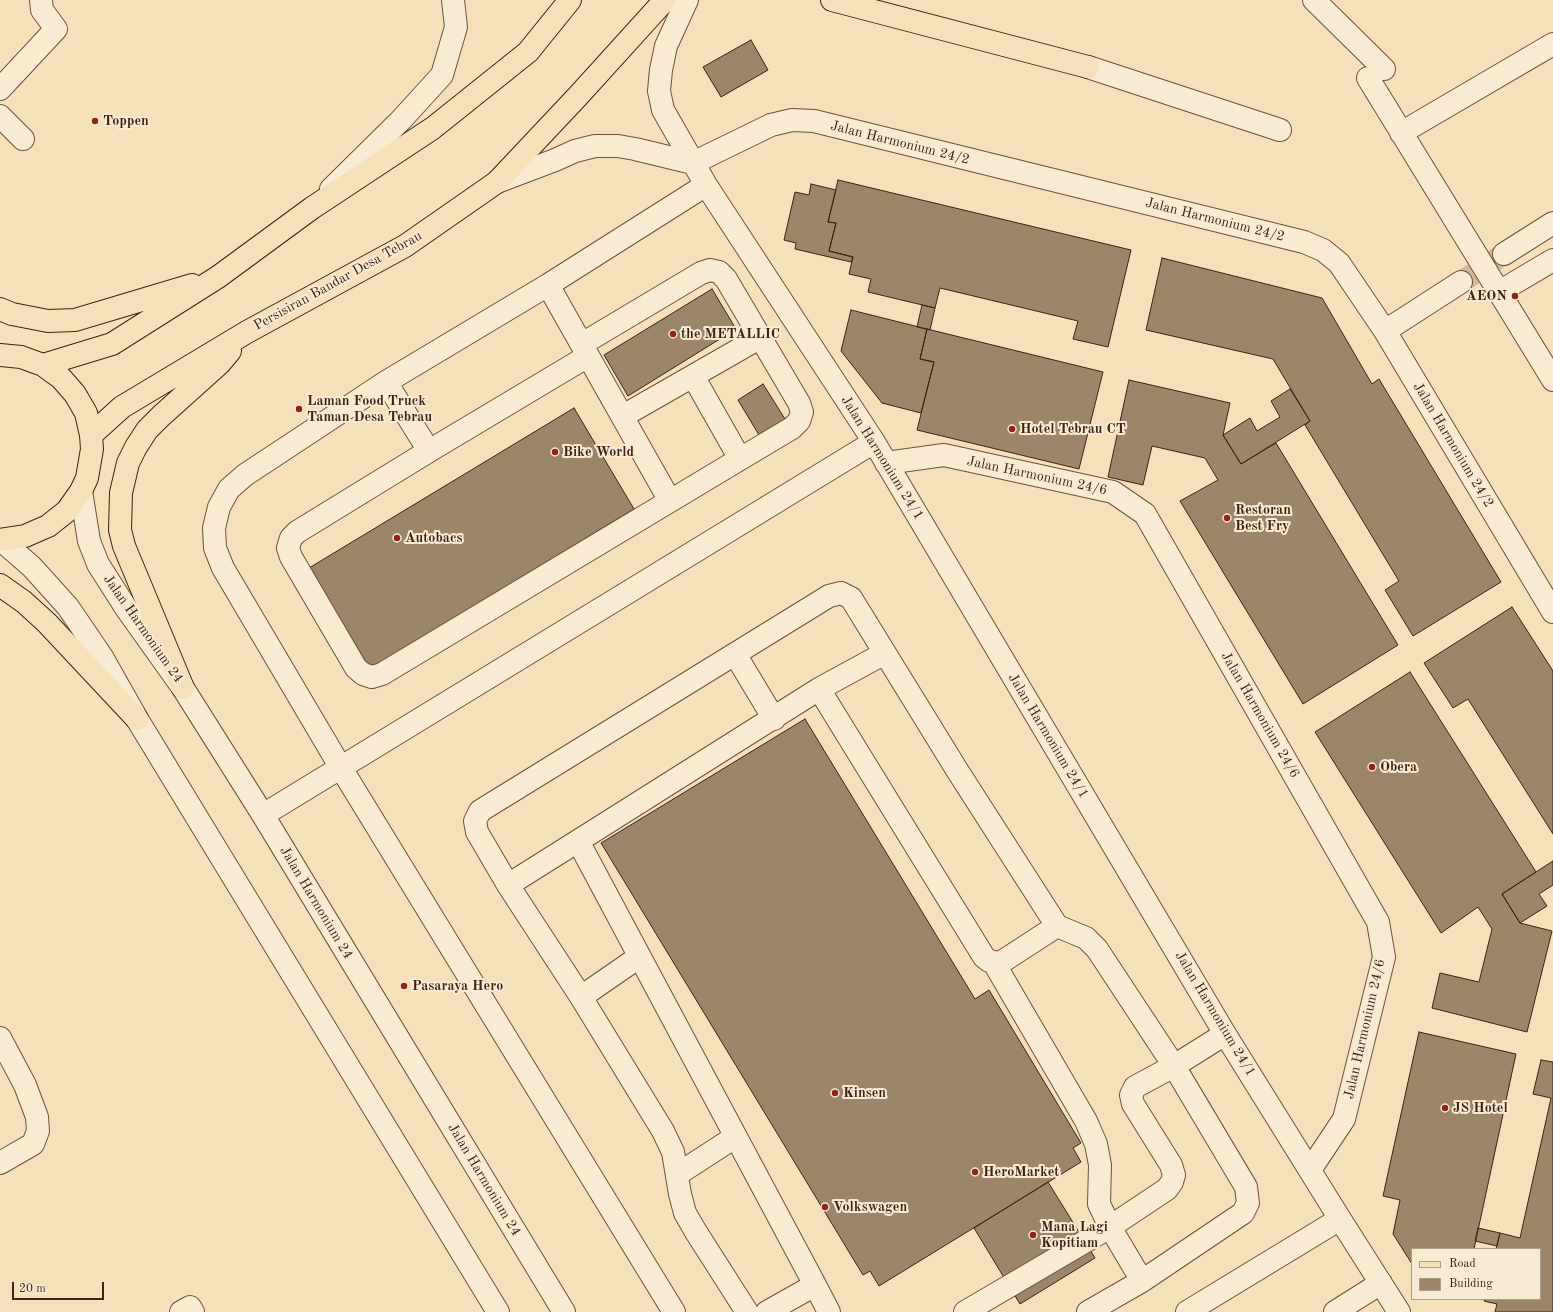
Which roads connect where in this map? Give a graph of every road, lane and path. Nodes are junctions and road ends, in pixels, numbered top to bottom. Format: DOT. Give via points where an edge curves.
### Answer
graph roads {
  1 [pos="41,0"];
  2 [pos="453,0"];
  3 [pos="570,0"];
  4 [pos="665,0"];
  5 [pos="687,0"];
  6 [pos="832,0"];
  7 [pos="1314,0"];
  8 [pos="1553,44"];
  9 [pos="1088,67"];
  10 [pos="0,89"];
  11 [pos="0,116"];
  12 [pos="1280,130"];
  13 [pos="1401,133"];
  14 [pos="23,139"];
  15 [pos="694,163"];
  16 [pos="497,182"];
  17 [pos="706,184"];
  18 [pos="312,208"];
  19 [pos="1553,223"];
  20 [pos="1504,254"];
  21 [pos="1553,260"];
  22 [pos="218,277"];
  23 [pos="1461,282"];
  24 [pos="548,284"];
  25 [pos="1499,292"];
  26 [pos="0,309"];
  27 [pos="1385,331"];
  28 [pos="247,332"];
  29 [pos="761,337"];
  30 [pos="585,350"];
  31 [pos="0,355"];
  32 [pos="43,365"];
  33 [pos="693,376"];
  34 [pos="1553,380"];
  35 [pos="386,382"];
  36 [pos="623,416"];
  37 [pos="91,434"];
  38 [pos="874,442"];
  39 [pos="428,451"];
  40 [pos="740,460"];
  41 [pos="886,463"];
  42 [pos="81,491"];
  43 [pos="670,501"];
  44 [pos="0,540"];
  45 [pos="0,585"];
  46 [pos="1553,612"];
  47 [pos="885,653"];
  48 [pos="735,654"];
  49 [pos="183,688"];
  50 [pos="819,690"];
  51 [pos="774,718"];
  52 [pos="137,719"];
  53 [pos="341,768"];
  54 [pos="263,816"];
  55 [pos="578,841"];
  56 [pos="508,885"];
  57 [pos="1057,926"];
  58 [pos="639,957"];
  59 [pos="994,963"];
  60 [pos="581,997"];
  61 [pos="1225,1034"];
  62 [pos="0,1038"];
  63 [pos="1174,1066"];
  64 [pos="735,1137"];
  65 [pos="0,1163"];
  66 [pos="1310,1170"];
  67 [pos="678,1174"];
  68 [pos="1340,1219"];
  69 [pos="1110,1227"];
  70 [pos="1142,1281"];
  71 [pos="1381,1283"];
  72 [pos="815,1285"];
  73 [pos="181,1312"];
  74 [pos="193,1312"];
  75 [pos="498,1312"];
  76 [pos="564,1312"];
  77 [pos="674,1312"];
  78 [pos="747,1312"];
  79 [pos="767,1312"];
  80 [pos="829,1312"];
  81 [pos="965,1312"];
  82 [pos="1088,1312"];
  83 [pos="1187,1312"];
  84 [pos="1335,1312"];
  85 [pos="1400,1312"];
  1 -- 10 [label="street" via="42,10 56,28"];
  2 -- 18 [label="street" via="456,28 442,75 401,120"];
  3 -- 18 [label="main road" via="528,52 433,128"];
  4 -- 16 [label="main road, Persisiran Bandar Desa Tebrau"];
  5 -- 15 [label="street, Jalan Harmonium 24/1" via="666,46 659,91 663,110"];
  6 -- 9 [label="main road"];
  7 -- 13 [label="street" via="1376,73"];
  8 -- 13 [label="street"];
  9 -- 12 [label="street"];
  11 -- 14 [label="street"];
  13 -- 25 [label="street"];
  15 -- 16 [label="street" via="618,146 595,146 575,151"];
  15 -- 17 [label="street, Jalan Harmonium 24/1"];
  15 -- 27 [label="street, Jalan Harmonium 24/2" via="781,122 803,120 836,127 1313,245 1339,263"];
  16 -- 28 [label="main road, Persisiran Bandar Desa Tebrau" via="405,246"];
  17 -- 24 [label="street"];
  17 -- 38 [label="street, Jalan Harmonium 24/1"];
  18 -- 22 [label="main road"];
  19 -- 20 [label="street"];
  21 -- 25 [label="street"];
  22 -- 26 [label="main road" via="75,320 48,321"];
  22 -- 32 [label="main road" via="112,344"];
  23 -- 27 [label="street"];
  24 -- 30 [label="street"];
  24 -- 35 [label="street"];
  25 -- 34 [label="street"];
  27 -- 46 [label="street, Jalan Harmonium 24/2"];
  28 -- 37 [label="main road, Persisiran Bandar Desa Tebrau" via="122,407"];
  28 -- 49 [label="main road" via="220,363 147,430 128,463 121,494 120,530 124,546"];
  29 -- 30 [label="street" via="726,279 719,272 710,270 701,273"];
  29 -- 33 [label="street"];
  29 -- 40 [label="street" via="799,402 802,412 799,421 792,428"];
  30 -- 36 [label="street"];
  30 -- 39 [label="street"];
  31 -- 32 [label="main road" via="21,357"];
  32 -- 37 [label="main road" via="61,378 75,394 86,413"];
  33 -- 36 [label="street"];
  33 -- 40 [label="street"];
  35 -- 39 [label="street"];
  35 -- 53 [label="street" via="245,475 229,489 219,507 214,528 215,548 223,568"];
  36 -- 43 [label="street"];
  37 -- 42 [label="main road" via="90,463"];
  38 -- 41 [label="street, Jalan Harmonium 24/1"];
  38 -- 53 [label="street"];
  39 -- 43 [label="street" via="290,538 288,548 291,557 356,668 363,674 382,674"];
  40 -- 43 [label="street"];
  41 -- 61 [label="street, Jalan Harmonium 24/1"];
  41 -- 66 [label="street, Jalan Harmonium 24/6" via="944,455 1114,492 1145,514 1378,922 1384,957 1344,1118"];
  42 -- 44 [label="main road" via="67,511 48,526 25,536"];
  42 -- 49 [label="street, Jalan Harmonium 24" via="89,541 98,564"];
  44 -- 52 [label="street" via="32,567 68,607 102,657"];
  45 -- 52 [label="main road" via="48,623"];
  47 -- 48 [label="street" via="851,598 841,592 829,596"];
  47 -- 50 [label="street"];
  47 -- 57 [label="street"];
  48 -- 51 [label="street"];
  48 -- 56 [label="street" via="480,811 475,821 477,832"];
  49 -- 54 [label="street, Jalan Harmonium 24"];
  50 -- 51 [label="street"];
  50 -- 59 [label="street" via="984,956"];
  51 -- 55 [label="street"];
  52 -- 75 [label="street"];
  53 -- 54 [label="street"];
  53 -- 77 [label="street"];
  54 -- 76 [label="street, Jalan Harmonium 24"];
  55 -- 56 [label="street"];
  55 -- 58 [label="street"];
  56 -- 60 [label="street"];
  57 -- 59 [label="street" via="1000,963"];
  57 -- 63 [label="street" via="1086,938 1097,949"];
  58 -- 60 [label="street"];
  58 -- 64 [label="street"];
  59 -- 69 [label="street" via="1086,1121 1096,1144 1100,1165 1099,1204"];
  60 -- 67 [label="street" via="663,1131 673,1152"];
  61 -- 63 [label="street"];
  61 -- 66 [label="street, Jalan Harmonium 24/1"];
  62 -- 65 [label="street" via="25,1085 37,1117 38,1131 32,1144"];
  63 -- 69 [label="street" via="1135,1087 1131,1095 1133,1104 1171,1164 1174,1175 1172,1182 1167,1189"];
  63 -- 70 [label="street" via="1246,1187 1248,1202 1243,1213"];
  64 -- 67 [label="street"];
  64 -- 72 [label="street"];
  66 -- 68 [label="street, Jalan Harmonium 24/1"];
  67 -- 78 [label="street" via="685,1213"];
  68 -- 71 [label="street, Jalan Harmonium 24/1"];
  68 -- 83 [label="street"];
  69 -- 70 [label="street"];
  69 -- 81 [label="street"];
  70 -- 82 [label="street"];
  71 -- 84 [label="street"];
  71 -- 85 [label="street, Jalan Harmonium 24/1"];
  72 -- 79 [label="street"];
  72 -- 80 [label="street"];
  73 -- 74 [label="street" via="190,1307"];
}
